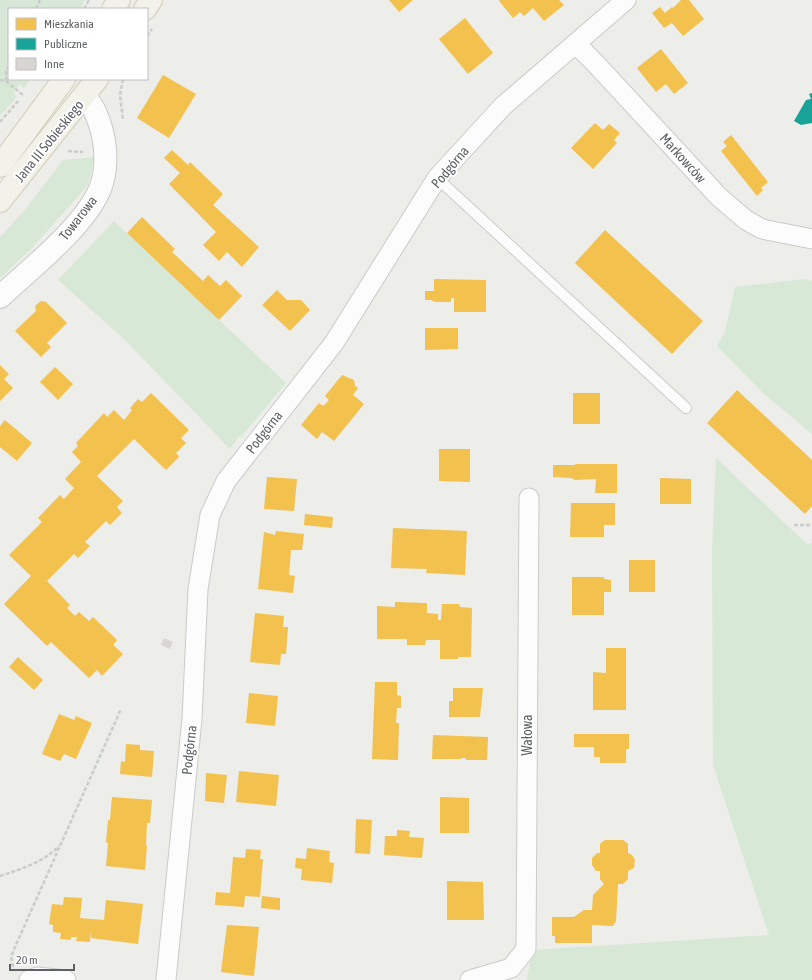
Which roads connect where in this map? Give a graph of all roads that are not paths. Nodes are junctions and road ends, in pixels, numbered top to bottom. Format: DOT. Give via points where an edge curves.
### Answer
graph roads {
  1 [pos="626,0"];
  2 [pos="574,45"];
  3 [pos="63,80"];
  4 [pos="91,87"];
  5 [pos="22,138"];
  6 [pos="0,149"];
  7 [pos="0,166"];
  8 [pos="437,178"];
  9 [pos="0,201"];
  10 [pos="812,239"];
  11 [pos="0,297"];
  12 [pos="686,408"];
  13 [pos="529,498"];
  14 [pos="29,980"];
  15 [pos="66,980"];
  16 [pos="166,980"];
  17 [pos="470,980"];
  1 -- 2 [label="street, Podgórna"];
  2 -- 8 [label="street, Podgórna" via="503,106"];
  2 -- 10 [label="street, Markowców" via="595,63 719,197 746,220 762,229"];
  3 -- 5 [label="main road, Jana III Sobieskiego"];
  4 -- 9 [label="main road, Jana III Sobieskiego"];
  4 -- 11 [label="street, Towarowa" via="105,150 100,189 78,222"];
  5 -- 6 [label="street"];
  5 -- 7 [label="main road, Jana III Sobieskiego"];
  8 -- 12 [label="lane"];
  8 -- 16 [label="street, Podgórna" via="334,343 226,481 210,515 198,589 192,719"];
  13 -- 17 [label="street, Wałowa" via="526,949 511,968"];
  14 -- 15 [label="street" via="37,977"];
}
